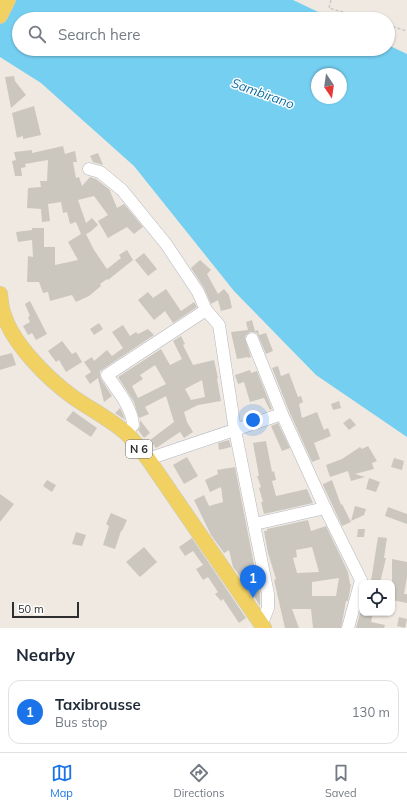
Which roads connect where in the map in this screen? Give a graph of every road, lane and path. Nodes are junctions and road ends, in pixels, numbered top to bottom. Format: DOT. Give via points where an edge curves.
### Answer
graph roads {
  1 [pos="8,0"];
  2 [pos="331,0"];
  3 [pos="343,12"];
  4 [pos="0,16"];
  5 [pos="395,27"];
  6 [pos="407,31"];
  7 [pos="89,169"];
  8 [pos="0,294"];
  9 [pos="206,310"];
  10 [pos="252,339"];
  11 [pos="282,414"];
  12 [pos="235,430"];
  13 [pos="127,433"];
  14 [pos="148,459"];
  15 [pos="325,508"];
  16 [pos="254,524"];
  17 [pos="262,627"];
  18 [pos="348,628"];
  1 -- 4 [label="main road"];
  2 -- 3 [label="path" via="330,8"];
  5 -- 6 [label="path"];
  7 -- 9 [label="street" via="100,172 122,190 166,244 198,292"];
  8 -- 13 [label="main road, N 6" via="3,315 13,336 33,360 73,397"];
  9 -- 12 [label="street" via="219,325"];
  9 -- 13 [label="street" via="108,375 133,420 133,425"];
  10 -- 11 [label="street"];
  11 -- 12 [label="street"];
  11 -- 15 [label="street"];
  12 -- 14 [label="street"];
  12 -- 16 [label="street"];
  13 -- 14 [label="main road, N 6"];
  14 -- 17 [label="main road, N 6"];
  15 -- 16 [label="street"];
  15 -- 18 [label="street" via="361,580"];
  16 -- 17 [label="street" via="268,594 268,608"];
}
